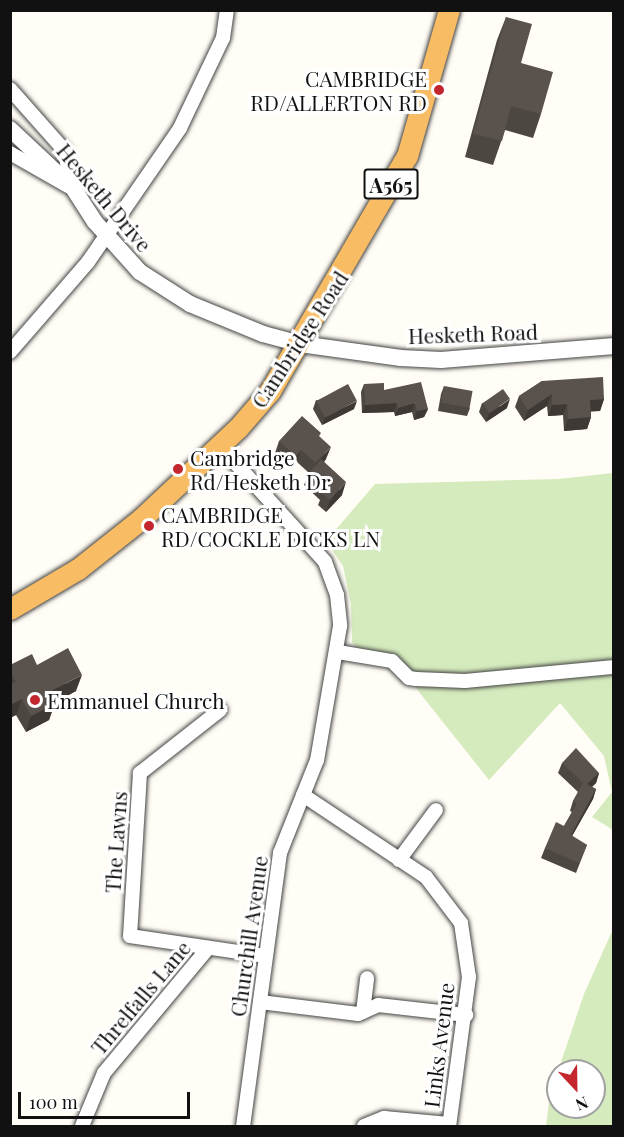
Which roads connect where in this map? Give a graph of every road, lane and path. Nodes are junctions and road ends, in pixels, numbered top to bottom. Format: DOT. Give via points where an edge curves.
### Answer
graph roads {
  1 [pos="227,10"];
  2 [pos="449,10"];
  3 [pos="10,89"];
  4 [pos="10,129"];
  5 [pos="10,153"];
  6 [pos="72,188"];
  7 [pos="107,237"];
  8 [pos="300,344"];
  9 [pos="614,346"];
  10 [pos="10,352"];
  11 [pos="220,446"];
  12 [pos="10,609"];
  13 [pos="338,652"];
  14 [pos="614,667"];
  15 [pos="221,711"];
  16 [pos="303,795"];
  17 [pos="436,810"];
  18 [pos="399,860"];
  19 [pos="208,948"];
  20 [pos="265,956"];
  21 [pos="366,978"];
  22 [pos="260,1002"];
  23 [pos="363,1012"];
  24 [pos="466,1015"];
  25 [pos="449,1125"];
  26 [pos="82,1126"];
  27 [pos="243,1126"];
  28 [pos="364,1126"];
  1 -- 7 [label="street" via="223,38 206,81 180,128"];
  2 -- 8 [label="highway, Cambridge Road / A565" via="407,156"];
  3 -- 6 [label="street" via="64,150"];
  4 -- 6 [label="street, Hesketh Drive"];
  5 -- 6 [label="street"];
  6 -- 7 [label="street, Hesketh Drive"];
  7 -- 8 [label="street, Hesketh Drive" via="140,272 189,304 263,334"];
  7 -- 10 [label="street" via="56,304"];
  8 -- 9 [label="street, Hesketh Road" via="441,360"];
  8 -- 11 [label="highway, Cambridge Road / A565" via="270,391"];
  11 -- 12 [label="highway, Cambridge Road / A565" via="141,519 78,569"];
  11 -- 13 [label="street, Churchill Avenue" via="325,562 337,595"];
  13 -- 14 [label="street" via="392,661 409,678 416,679 465,681"];
  13 -- 16 [label="street, Churchill Avenue" via="326,723"];
  15 -- 19 [label="street, The Lawns" via="140,773 130,936"];
  16 -- 18 [label="street, Links Avenue"];
  16 -- 20 [label="street, Churchill Avenue" via="280,853"];
  17 -- 18 [label="street"];
  18 -- 24 [label="street, Links Avenue" via="426,877 460,923 469,977"];
  19 -- 20 [label="street, Threlfalls Lane"];
  19 -- 26 [label="street, Threlfalls Lane" via="104,1073"];
  20 -- 22 [label="street, Churchill Avenue"];
  21 -- 23 [label="street"];
  22 -- 23 [label="street"];
  22 -- 27 [label="street, Churchill Avenue"];
  23 -- 24 [label="street" via="378,1005"];
  24 -- 25 [label="street, Links Avenue"];
  25 -- 28 [label="street" via="384,1118"];
}
